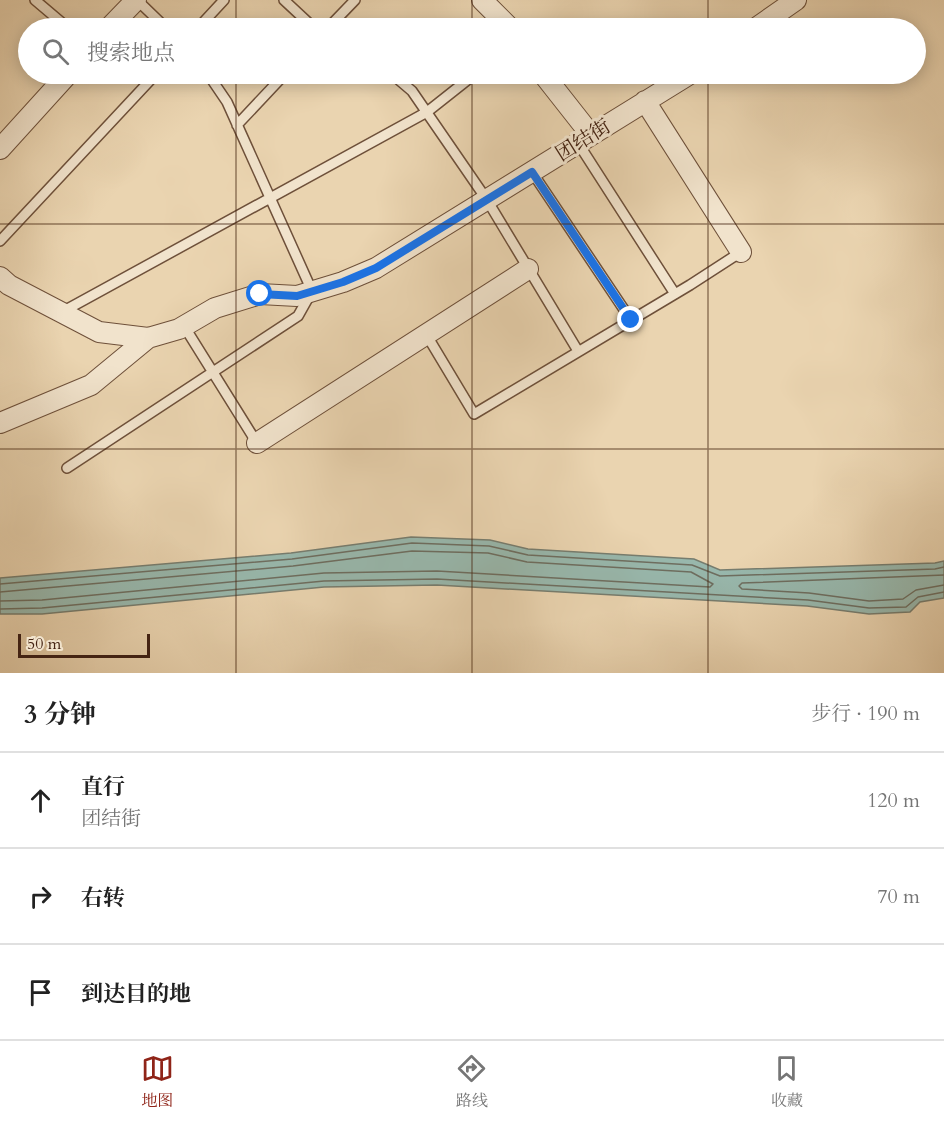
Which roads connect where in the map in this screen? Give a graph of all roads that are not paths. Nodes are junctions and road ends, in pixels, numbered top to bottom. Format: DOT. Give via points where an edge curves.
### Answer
graph roads {
  1 [pos="35,0"];
  2 [pos="136,0"];
  3 [pos="224,0"];
  4 [pos="284,0"];
  5 [pos="355,0"];
  6 [pos="482,0"];
  7 [pos="796,0"];
  8 [pos="56,18"];
  9 [pos="119,18"];
  10 [pos="155,18"];
  11 [pos="207,18"];
  12 [pos="303,18"];
  13 [pos="338,18"];
  14 [pos="500,18"];
  15 [pos="770,18"];
  16 [pos="59,84"];
  17 [pos="147,84"];
  18 [pos="215,84"];
  19 [pos="276,84"];
  20 [pos="404,84"];
  21 [pos="463,84"];
  22 [pos="549,84"];
  23 [pos="673,84"];
  24 [pos="645,101"];
  25 [pos="426,112"];
  26 [pos="237,125"];
  27 [pos="585,139"];
  28 [pos="0,149"];
  29 [pos="532,172"];
  30 [pos="270,198"];
  31 [pos="487,200"];
  32 [pos="0,241"];
  33 [pos="741,252"];
  34 [pos="528,269"];
  35 [pos="0,277"];
  36 [pos="312,291"];
  37 [pos="675,294"];
  38 [pos="61,312"];
  39 [pos="631,320"];
  40 [pos="184,326"];
  41 [pos="426,334"];
  42 [pos="148,338"];
  43 [pos="578,351"];
  44 [pos="213,372"];
  45 [pos="0,423"];
  46 [pos="257,443"];
  47 [pos="67,468"];
  1 -- 8 [label="lane"];
  2 -- 9 [label="street"];
  2 -- 10 [label="lane"];
  3 -- 11 [label="lane"];
  4 -- 12 [label="lane"];
  5 -- 13 [label="lane"];
  6 -- 14 [label="street"];
  7 -- 15 [label="street"];
  16 -- 28 [label="street"];
  17 -- 32 [label="lane"];
  18 -- 26 [label="lane"];
  19 -- 26 [label="lane"];
  20 -- 25 [label="lane"];
  21 -- 25 [label="lane"];
  22 -- 27 [label="street"];
  23 -- 24 [label="street, 团结街"];
  24 -- 27 [label="street, 团结街"];
  24 -- 33 [label="street"];
  25 -- 30 [label="lane"];
  25 -- 31 [label="lane"];
  26 -- 30 [label="lane"];
  27 -- 29 [label="street, 团结街"];
  27 -- 37 [label="lane"];
  29 -- 31 [label="street, 团结街"];
  29 -- 39 [label="lane"];
  30 -- 36 [label="lane"];
  30 -- 38 [label="lane"];
  31 -- 34 [label="lane"];
  31 -- 36 [label="street, 团结街" via="376,268"];
  33 -- 37 [label="lane"];
  34 -- 41 [label="street"];
  34 -- 43 [label="lane"];
  35 -- 38 [label="street"];
  36 -- 40 [label="street, 团结街" via="297,296 260,294 215,308"];
  36 -- 44 [label="lane" via="298,316"];
  37 -- 39 [label="lane"];
  38 -- 42 [label="street" via="99,332"];
  39 -- 43 [label="lane"];
  40 -- 42 [label="street, 团结街"];
  40 -- 44 [label="lane"];
  41 -- 43 [label="lane" via="474,414"];
  41 -- 46 [label="street"];
  42 -- 45 [label="street" via="91,385"];
  44 -- 46 [label="lane"];
  44 -- 47 [label="lane"];
}
